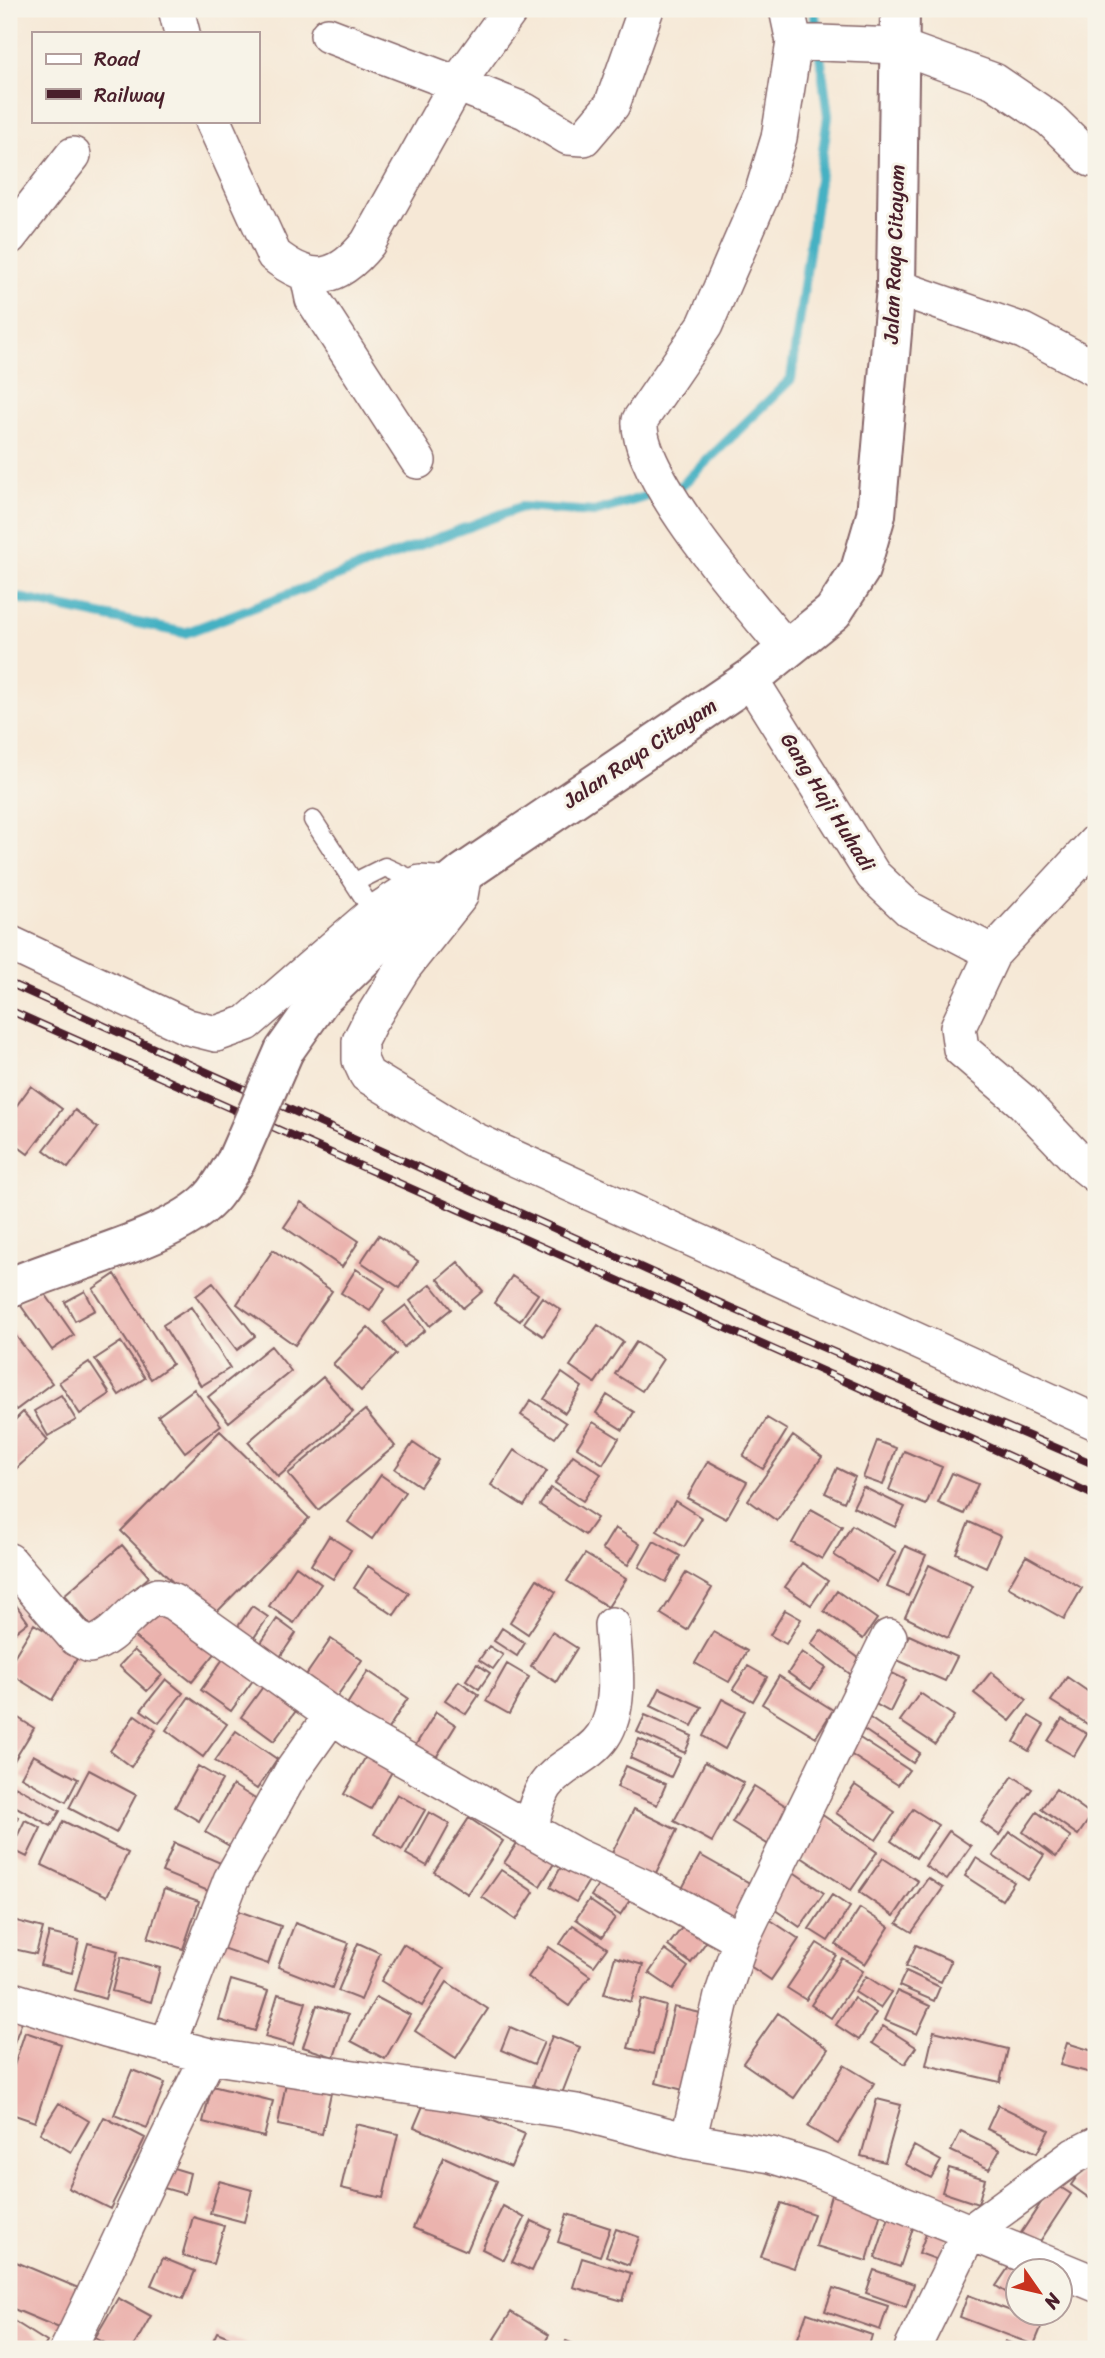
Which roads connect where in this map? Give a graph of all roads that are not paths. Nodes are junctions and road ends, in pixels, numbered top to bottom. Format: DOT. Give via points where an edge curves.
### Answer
graph roads {
  1 [pos="176,9"];
  2 [pos="511,9"];
  3 [pos="646,9"];
  4 [pos="786,9"];
  5 [pos="900,9"];
  6 [pos="182,32"];
  7 [pos="328,35"];
  8 [pos="799,43"];
  9 [pos="879,46"];
  10 [pos="457,84"];
  11 [pos="213,122"];
  12 [pos="73,155"];
  13 [pos="1091,159"];
  14 [pos="9,237"];
  15 [pos="308,275"];
  16 [pos="896,287"];
  17 [pos="1096,369"];
  18 [pos="418,461"];
  19 [pos="786,648"];
  20 [pos="750,679"];
  21 [pos="313,820"];
  22 [pos="1096,842"];
  23 [pos="444,880"];
  24 [pos="355,882"];
  25 [pos="374,913"];
  26 [pos="9,943"];
  27 [pos="993,953"];
  28 [pos="1096,1175"];
  29 [pos="9,1288"];
  30 [pos="1096,1422"];
  31 [pos="9,1561"];
  32 [pos="612,1625"];
  33 [pos="889,1637"];
  34 [pos="332,1715"];
  35 [pos="529,1830"];
  36 [pos="741,1940"];
  37 [pos="9,1999"];
  38 [pos="167,2046"];
  39 [pos="209,2056"];
  40 [pos="688,2141"];
  41 [pos="1096,2145"];
  42 [pos="969,2233"];
  43 [pos="1096,2284"];
  44 [pos="68,2349"];
  45 [pos="912,2349"];
  1 -- 6 [label="street"];
  2 -- 10 [label="street"];
  3 -- 10 [label="street" via="612,105 584,138 568,138 525,111"];
  4 -- 8 [label="street"];
  5 -- 9 [label="main road, Jalan Raya Citayam"];
  7 -- 10 [label="street"];
  8 -- 9 [label="street"];
  8 -- 19 [label="street" via="762,194 705,325 640,420 639,432 653,470 710,558"];
  9 -- 13 [label="street" via="995,81 1050,119"];
  9 -- 16 [label="main road, Jalan Raya Citayam"];
  10 -- 15 [label="street" via="368,243 351,263 332,274"];
  11 -- 15 [label="street" via="274,255"];
  12 -- 14 [label="street"];
  15 -- 18 [label="street" via="313,299"];
  16 -- 17 [label="street" via="1023,331"];
  16 -- 19 [label="main road, Jalan Raya Citayam" via="876,516 864,559 833,612"];
  19 -- 20 [label="main road, Jalan Raya Citayam"];
  20 -- 23 [label="main road, Jalan Raya Citayam"];
  20 -- 27 [label="street, Gang Haji Huhadi" via="873,875 909,909"];
  21 -- 24 [label="lane"];
  22 -- 27 [label="street"];
  23 -- 24 [label="lane" via="385,867"];
  23 -- 25 [label="street"];
  23 -- 29 [label="main road, Jalan Raya Citayam, bridge" via="320,1000 284,1051 236,1161 211,1198 143,1238"];
  23 -- 30 [label="street" via="460,896 403,968 369,1023 360,1041 360,1060 367,1075 472,1139"];
  24 -- 25 [label="lane"];
  25 -- 26 [label="street" via="247,1023 216,1034 188,1027"];
  27 -- 28 [label="street" via="958,1027 961,1049 1023,1102"];
  31 -- 34 [label="street" via="76,1638 90,1645 109,1636 159,1596"];
  32 -- 35 [label="street" via="615,1676 605,1734 590,1752 545,1785"];
  33 -- 36 [label="street"];
  34 -- 35 [label="street"];
  34 -- 38 [label="street" via="291,1773 231,1880"];
  35 -- 36 [label="street"];
  36 -- 40 [label="street" via="722,1996"];
  37 -- 38 [label="street"];
  38 -- 39 [label="street"];
  39 -- 40 [label="street" via="576,2112"];
  39 -- 44 [label="street" via="158,2153"];
  40 -- 42 [label="street" via="771,2155 819,2170"];
  41 -- 42 [label="street"];
  42 -- 43 [label="street"];
  42 -- 45 [label="street"];
}
